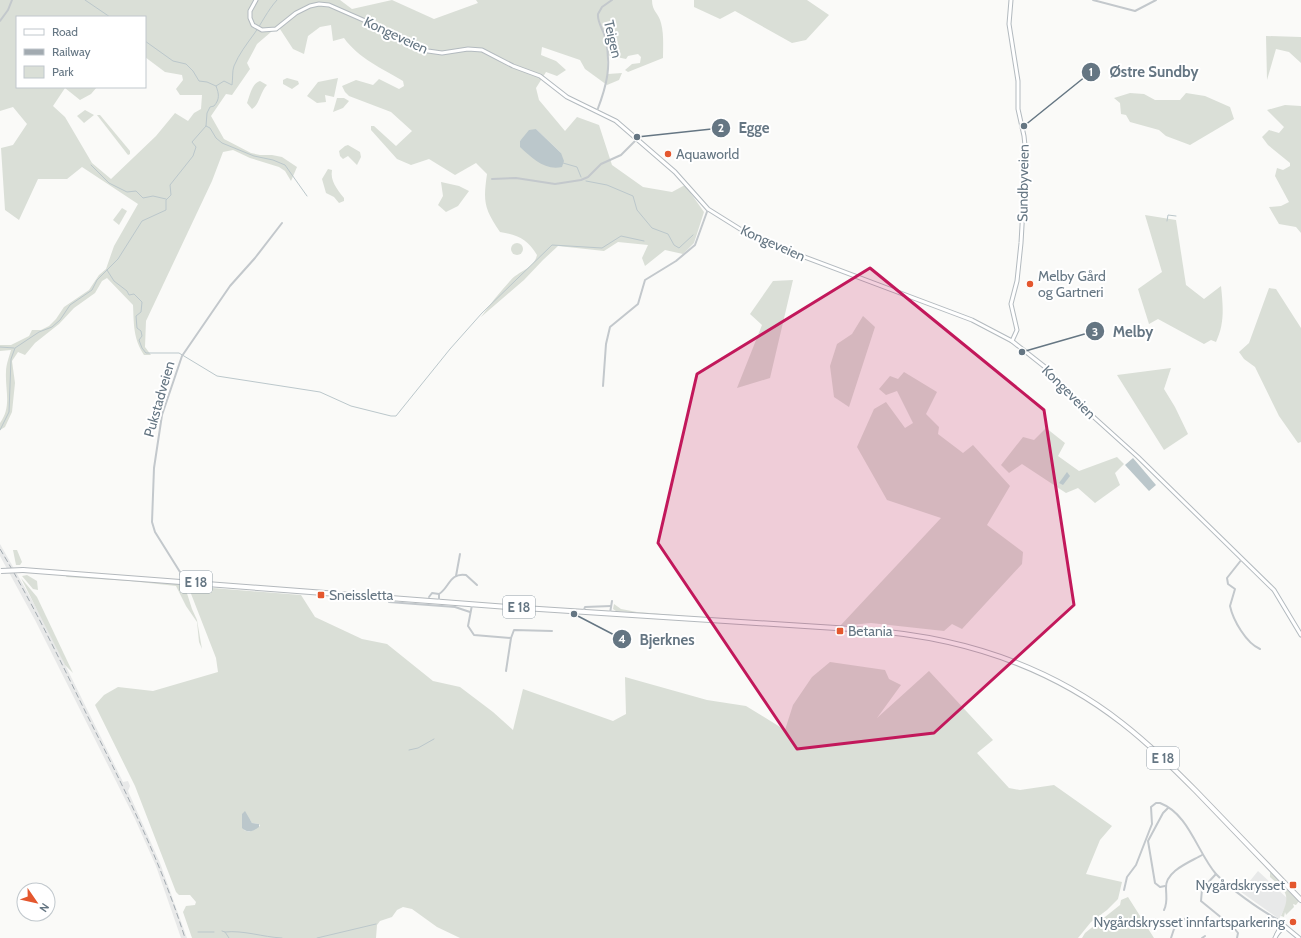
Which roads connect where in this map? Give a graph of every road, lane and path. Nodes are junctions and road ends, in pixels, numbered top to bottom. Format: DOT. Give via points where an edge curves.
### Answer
graph roads {
  1 [pos="12,0"];
  2 [pos="256,0"];
  3 [pos="612,0"];
  4 [pos="1011,0"];
  5 [pos="1093,0"];
  6 [pos="1156,0"];
  7 [pos="0,21"];
  8 [pos="597,111"];
  9 [pos="637,140"];
  10 [pos="492,179"];
  11 [pos="708,208"];
  12 [pos="282,223"];
  13 [pos="1012,341"];
  14 [pos="603,386"];
  15 [pos="460,554"];
  16 [pos="1242,559"];
  17 [pos="1,571"];
  18 [pos="456,576"];
  19 [pos="182,581"];
  20 [pos="477,585"];
  21 [pos="439,594"];
  22 [pos="429,597"];
  23 [pos="612,601"];
  24 [pos="389,602"];
  25 [pos="438,602"];
  26 [pos="472,604"];
  27 [pos="611,606"];
  28 [pos="470,612"];
  29 [pos="583,612"];
  30 [pos="610,613"];
  31 [pos="552,631"];
  32 [pos="1301,633"];
  33 [pos="511,638"];
  34 [pos="1260,649"];
  35 [pos="506,671"];
  36 [pos="1168,808"];
  37 [pos="1202,855"];
  38 [pos="1216,874"];
  39 [pos="1166,886"];
  40 [pos="1124,890"];
  41 [pos="1301,899"];
  42 [pos="1164,910"];
  43 [pos="1188,916"];
  44 [pos="1283,925"];
  45 [pos="1206,936"];
  46 [pos="1275,937"];
  47 [pos="1170,938"];
  48 [pos="1202,938"];
  49 [pos="1237,938"];
  50 [pos="1299,938"];
  1 -- 7 [label="street"];
  2 -- 8 [label="main road, Kongeveien" via="250,16 254,26 266,31 274,30 304,8 319,4 329,5 428,51 486,51 540,76 567,97"];
  3 -- 8 [label="street, Teigen" via="602,7 598,14 606,40 609,65"];
  4 -- 13 [label="main road, Sundbyveien" via="1009,24 1018,81 1018,109 1026,155 1021,249 1011,304 1017,330"];
  5 -- 6 [label="street" via="1135,11"];
  8 -- 9 [label="main road, Kongeveien" via="616,121"];
  9 -- 10 [label="street" via="621,155 601,164 581,180 555,184 516,178"];
  9 -- 11 [label="main road, Kongeveien" via="675,172"];
  11 -- 13 [label="main road, Kongeveien" via="761,241 972,320"];
  11 -- 14 [label="street" via="695,244 676,261 645,280 638,304 609,330"];
  12 -- 19 [label="street, Pukstadveien" via="230,286 183,355 172,383 159,430 154,468 152,519 155,532 180,572"];
  13 -- 16 [label="main road, Kongeveien" via="1044,367 1073,398 1127,446"];
  15 -- 18 [label="street"];
  16 -- 32 [label="main road, Kongeveien" via="1274,590"];
  16 -- 34 [label="street" via="1227,578 1228,584 1235,589 1230,606 1245,637"];
  17 -- 19 [label="highway, E 18, bridge" via="23,570"];
  18 -- 20 [label="street" via="464,574"];
  18 -- 21 [label="street" via="450,579 446,589"];
  19 -- 25 [label="highway, E 18"];
  21 -- 22 [label="street" via="433,593"];
  21 -- 25 [label="street"];
  23 -- 27 [label="street"];
  24 -- 28 [label="street" via="455,607"];
  25 -- 26 [label="highway, E 18"];
  26 -- 28 [label="street"];
  26 -- 29 [label="highway, E 18"];
  27 -- 29 [label="street" via="585,607"];
  27 -- 30 [label="street"];
  28 -- 33 [label="street" via="468,626 474,635"];
  29 -- 30 [label="highway, E 18"];
  30 -- 41 [label="highway, E 18" via="900,633 958,644 1011,661 1070,689 1127,727 1164,760"];
  31 -- 33 [label="street" via="515,629"];
  33 -- 35 [label="street"];
  36 -- 37 [label="street" via="1191,832"];
  36 -- 39 [label="street" via="1148,841 1155,883 1160,887"];
  36 -- 40 [label="street" via="1160,803 1151,807 1152,824 1136,865 1127,877"];
  37 -- 38 [label="street"];
  37 -- 39 [label="street" via="1172,873"];
  38 -- 44 [label="street"];
  38 -- 49 [label="street" via="1202,889 1201,901 1234,928 1238,933"];
  39 -- 42 [label="street" via="1167,904"];
  43 -- 47 [label="street" via="1174,929"];
  44 -- 46 [label="main road"];
  44 -- 50 [label="main road"];
  45 -- 48 [label="street"];
}
